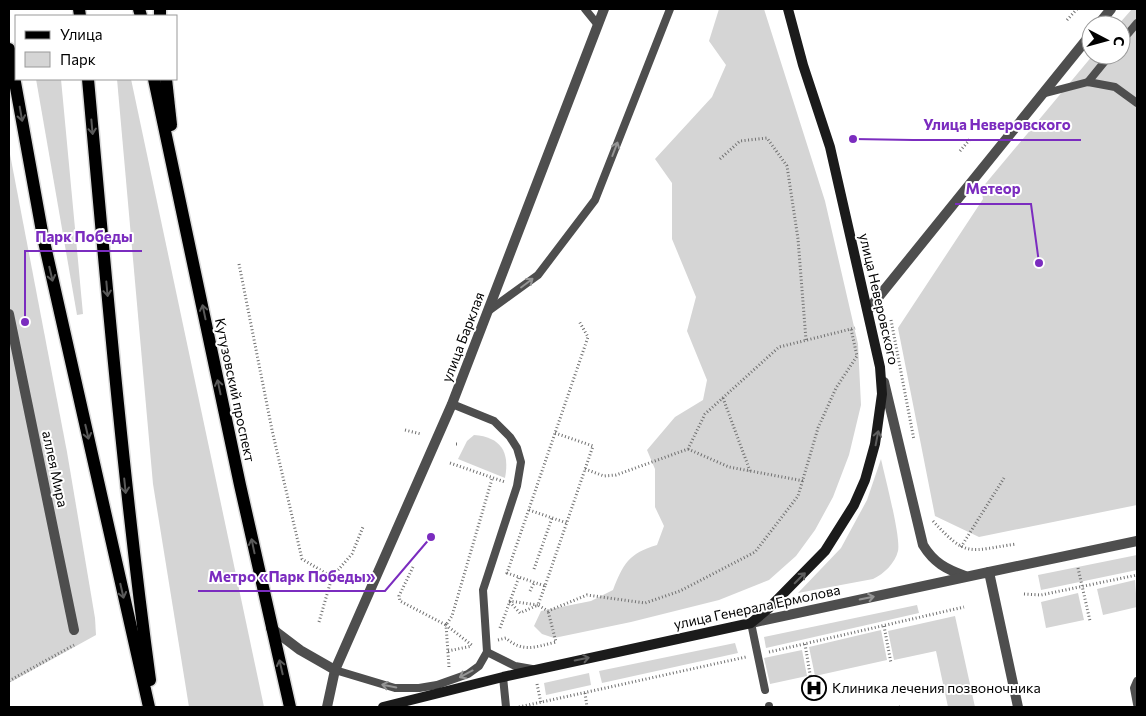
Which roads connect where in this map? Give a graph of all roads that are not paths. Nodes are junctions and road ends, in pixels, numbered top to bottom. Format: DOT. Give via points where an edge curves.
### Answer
graph roads {
  1 [pos="585,9"];
  2 [pos="604,9"];
  3 [pos="670,9"];
  4 [pos="788,9"];
  5 [pos="598,25"];
  6 [pos="1081,46"];
  7 [pos="9,49"];
  8 [pos="1102,65"];
  9 [pos="88,80"];
  10 [pos="154,80"];
  11 [pos="166,80"];
  12 [pos="1088,82"];
  13 [pos="1042,94"];
  14 [pos="1137,103"];
  15 [pos="179,197"];
  16 [pos="868,310"];
  17 [pos="487,312"];
  18 [pos="9,314"];
  19 [pos="880,368"];
  20 [pos="452,404"];
  21 [pos="1137,541"];
  22 [pos="989,572"];
  23 [pos="964,576"];
  24 [pos="751,623"];
  25 [pos="271,628"];
  26 [pos="74,630"];
  27 [pos="487,652"];
  28 [pos="534,669"];
  29 [pos="335,670"];
  30 [pos="503,676"];
  31 [pos="1137,681"];
  32 [pos="765,690"];
  33 [pos="1137,704"];
  34 [pos="149,707"];
  35 [pos="154,707"];
  36 [pos="290,707"];
  37 [pos="327,707"];
  38 [pos="384,707"];
  39 [pos="506,707"];
  40 [pos="1018,707"];
  1 -- 5 [label="lane"];
  2 -- 5 [label="street, улица Барклая"];
  17 -- 3 [label="lane, one-way" via="538,275 595,200"];
  4 -- 16 [label="main road, улица Неверовского" via="830,147"];
  5 -- 17 [label="street, улица Барклая"];
  6 -- 13 [label="street"];
  7 -- 34 [label="main road, one-way" via="43,237"];
  8 -- 12 [label="lane"];
  9 -- 35 [label="main road, one-way" via="124,476"];
  10 -- 15 [label="main road, Кутузовский проспект"];
  11 -- 15 [label="main road"];
  12 -- 13 [label="lane"];
  12 -- 14 [label="lane" via="1115,88"];
  13 -- 16 [label="street"];
  25 -- 15 [label="main road, Кутузовский проспект, one-way"];
  16 -- 19 [label="main road, улица Неверовского"];
  17 -- 20 [label="street, улица Барклая"];
  18 -- 26 [label="street, аллея Мира"];
  19 -- 23 [label="street, улица Неверовского" via="923,546 943,567"];
  24 -- 19 [label="main road, one-way" via="825,551 854,505 876,444 882,394"];
  20 -- 27 [label="lane" via="494,421 510,437 521,462 517,486 483,590"];
  20 -- 29 [label="street, улица Барклая"];
  21 -- 22 [label="street, улица Генерала Ермолова"];
  22 -- 23 [label="street, улица Генерала Ермолова"];
  22 -- 40 [label="street"];
  24 -- 23 [label="street, улица Генерала Ермолова, one-way"];
  28 -- 24 [label="main road, улица Генерала Ермолова, one-way"];
  24 -- 32 [label="lane"];
  25 -- 29 [label="street"];
  36 -- 25 [label="main road, Кутузовский проспект, one-way"];
  27 -- 28 [label="lane" via="515,666"];
  27 -- 29 [label="lane, one-way" via="479,666 468,674 419,688 395,688"];
  28 -- 30 [label="main road, улица Генерала Ермолова"];
  29 -- 37 [label="street, улица Барклая"];
  30 -- 38 [label="main road, улица Генерала Ермолова"];
  30 -- 39 [label="lane"];
  31 -- 33 [label="lane" via="1134,688"];
}
